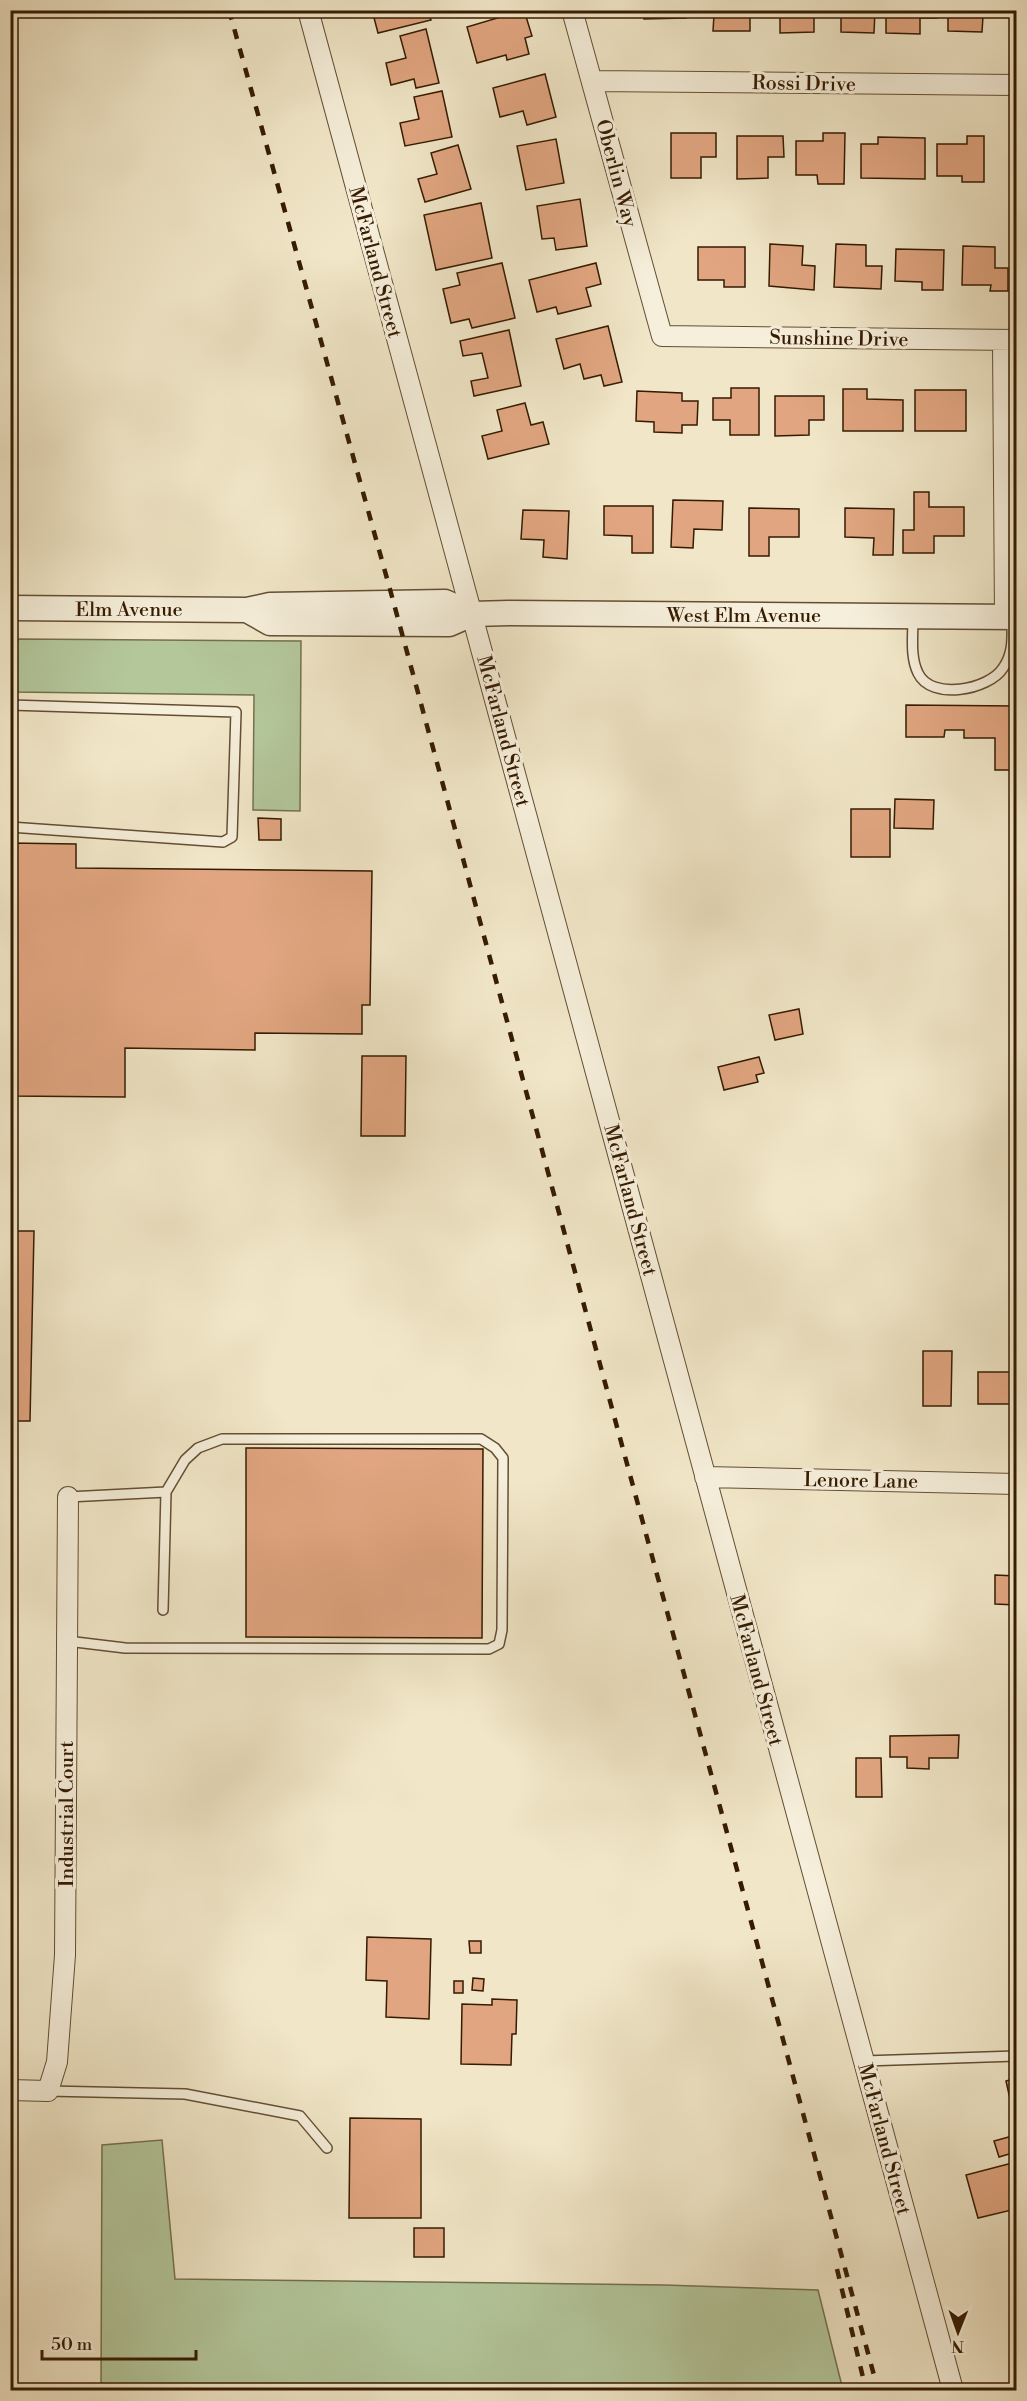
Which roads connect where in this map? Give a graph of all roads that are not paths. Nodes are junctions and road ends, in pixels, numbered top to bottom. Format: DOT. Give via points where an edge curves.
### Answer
graph roads {
  1 [pos="308,10"];
  2 [pos="572,10"];
  3 [pos="592,81"];
  4 [pos="1017,86"];
  5 [pos="662,336"];
  6 [pos="1010,340"];
  7 [pos="11,614"];
  8 [pos="396,614"];
  9 [pos="472,614"];
  10 [pos="913,616"];
  11 [pos="1011,617"];
  12 [pos="10,705"];
  13 [pos="10,827"];
  14 [pos="705,1477"];
  15 [pos="1017,1484"];
  16 [pos="166,1492"];
  17 [pos="68,1497"];
  18 [pos="163,1611"];
  19 [pos="67,1641"];
  20 [pos="1017,2056"];
  21 [pos="864,2061"];
  22 [pos="10,2090"];
  23 [pos="48,2091"];
  24 [pos="327,2148"];
  25 [pos="953,2391"];
  1 -- 9 [label="street, McFarland Street"];
  2 -- 3 [label="street, Oberlin Way"];
  3 -- 4 [label="street, Rossi Drive"];
  3 -- 5 [label="street, Oberlin Way"];
  5 -- 6 [label="street, Sunshine Drive"];
  6 -- 11 [label="street"];
  7 -- 8 [label="street, Elm Avenue" via="248,610 270,605"];
  8 -- 9 [label="street, West Elm Avenue" via="445,602"];
  9 -- 10 [label="street, West Elm Avenue"];
  9 -- 14 [label="street, McFarland Street"];
  10 -- 11 [label="street, West Elm Avenue"];
  10 -- 11 [label="lane" via="914,661 919,676 935,688 956,690 993,679 1004,668 1012,651"];
  12 -- 13 [label="lane" via="236,711 232,837 223,842"];
  14 -- 15 [label="street, Lenore Lane"];
  14 -- 21 [label="street, McFarland Street"];
  16 -- 17 [label="lane"];
  16 -- 18 [label="lane"];
  16 -- 19 [label="lane" via="185,1460 198,1448 222,1439 481,1439 503,1458 499,1644 489,1649 125,1648"];
  17 -- 19 [label="street, Industrial Court"];
  19 -- 23 [label="street, Industrial Court" via="65,1955 57,2062"];
  20 -- 21 [label="lane"];
  21 -- 25 [label="street, McFarland Street"];
  22 -- 23 [label="street"];
  23 -- 24 [label="lane" via="185,2094 300,2116"];
}
